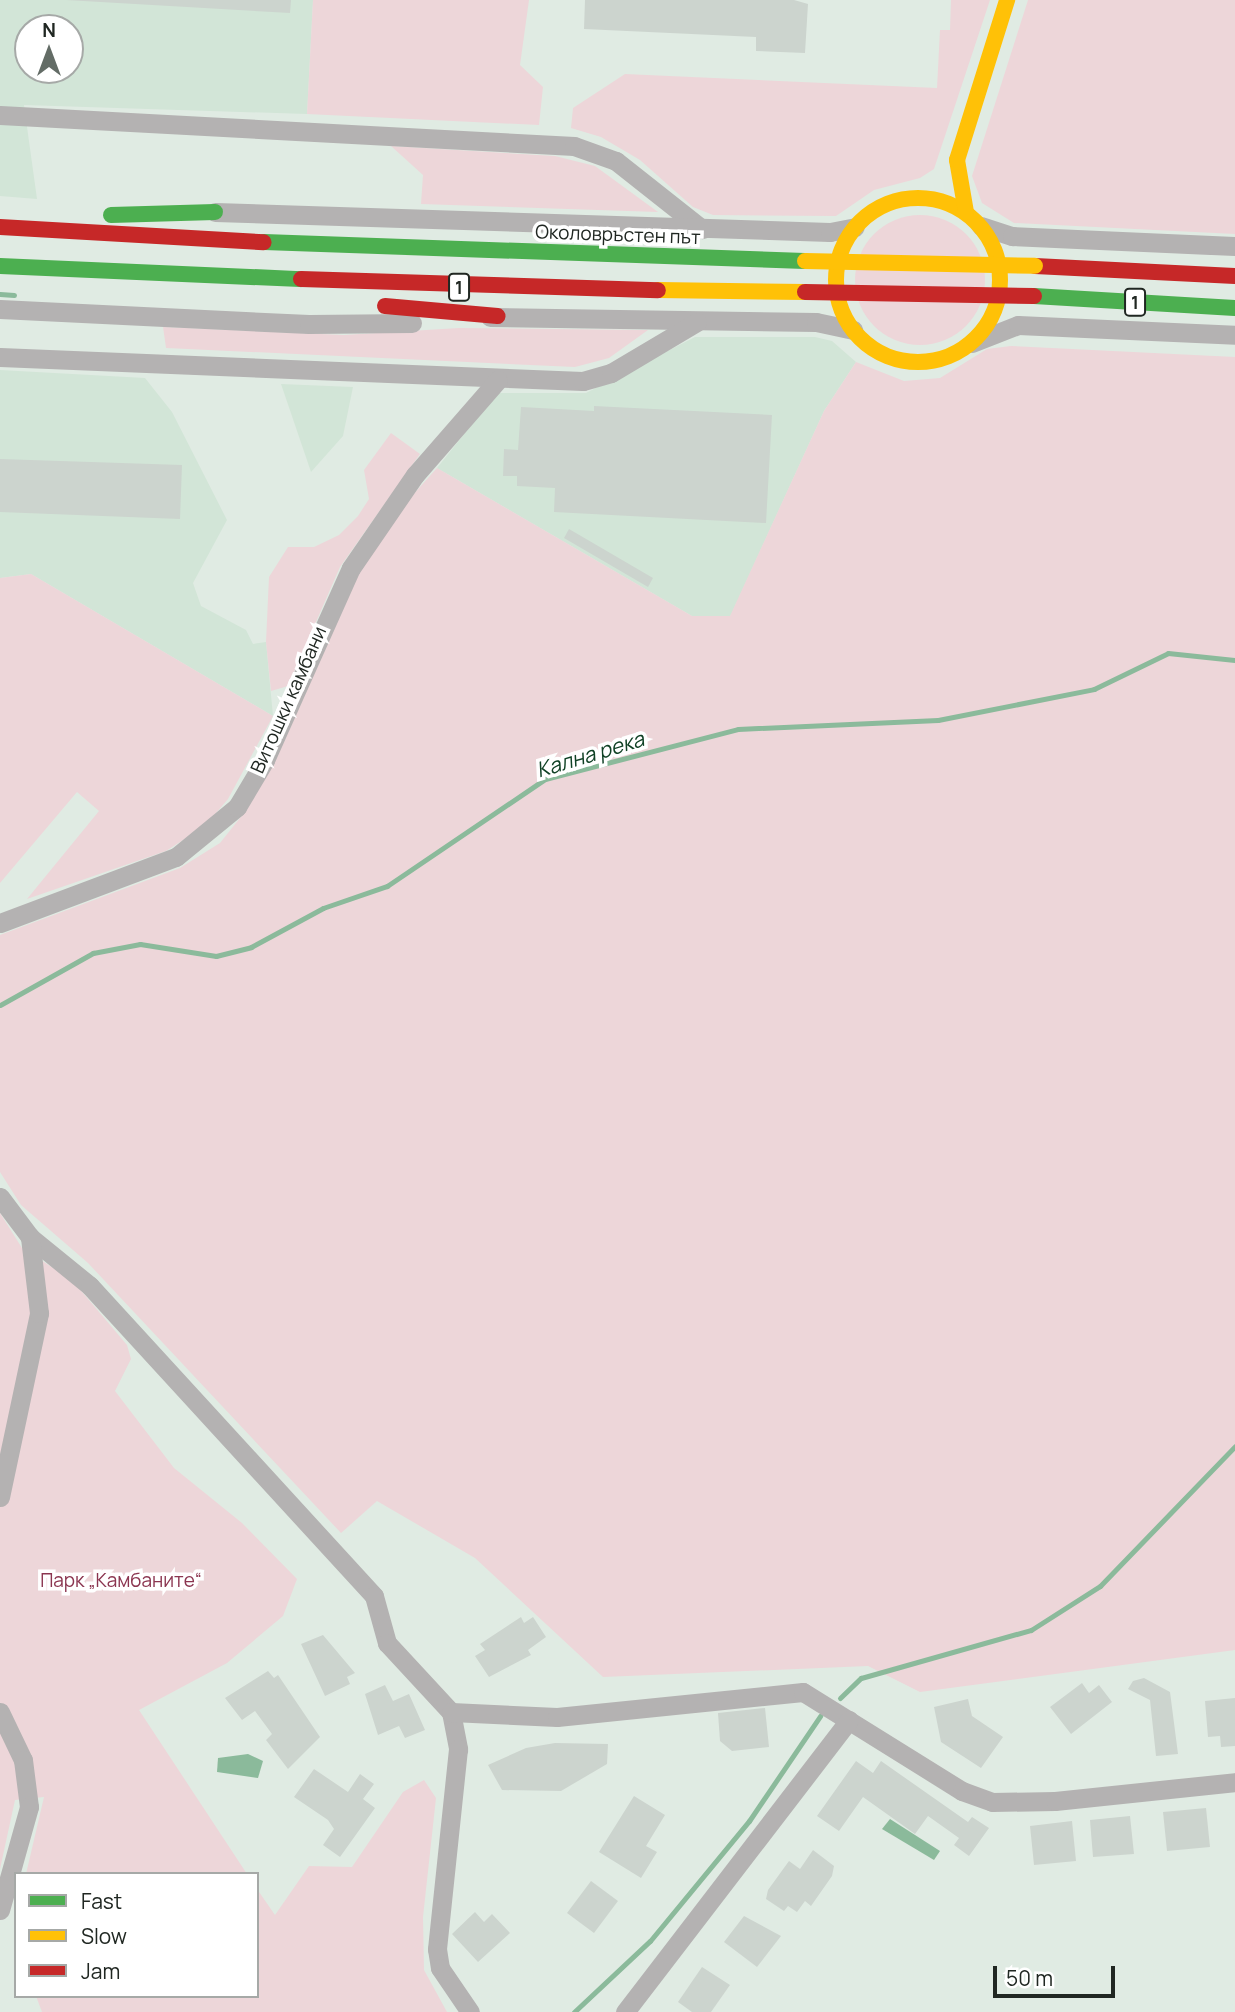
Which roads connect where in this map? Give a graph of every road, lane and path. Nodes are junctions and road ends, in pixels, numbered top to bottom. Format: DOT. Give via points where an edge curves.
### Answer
graph roads {
  1 [pos="1007,0"];
  2 [pos="0,114"];
  3 [pos="957,160"];
  4 [pos="919,198"];
  5 [pos="215,212"];
  6 [pos="966,212"];
  7 [pos="0,225"];
  8 [pos="981,226"];
  9 [pos="855,227"];
  10 [pos="702,229"];
  11 [pos="1235,246"];
  12 [pos="0,267"];
  13 [pos="114,271"];
  14 [pos="1235,276"];
  15 [pos="291,298"];
  16 [pos="360,304"];
  17 [pos="1235,308"];
  18 [pos="0,309"];
  19 [pos="498,316"];
  20 [pos="705,320"];
  21 [pos="853,330"];
  22 [pos="1235,335"];
  23 [pos="972,343"];
  24 [pos="0,357"];
  25 [pos="498,380"];
  26 [pos="0,923"];
  27 [pos="0,1197"];
  28 [pos="30,1237"];
  29 [pos="0,1497"];
  30 [pos="451,1712"];
  31 [pos="0,1713"];
  32 [pos="849,1720"];
  33 [pos="1235,1782"];
  34 [pos="0,1910"];
  35 [pos="470,2012"];
  36 [pos="625,2012"];
  1 -- 3 [label="main road"];
  2 -- 10 [label="street" via="574,146 616,161"];
  3 -- 4 [label="main road"];
  3 -- 6 [label="main road"];
  4 -- 6 [label="main road"];
  4 -- 9 [label="main road" via="884,205"];
  5 -- 7 [label="main road"];
  5 -- 10 [label="street"];
  6 -- 8 [label="main road"];
  7 -- 14 [label="main road, Околовръстен път / 1, bridge" via="377,248"];
  8 -- 11 [label="street" via="1012,236"];
  8 -- 23 [label="main road" via="998,259 999,295"];
  9 -- 10 [label="street" via="830,232"];
  9 -- 21 [label="main road" via="841,251 836,278 840,305"];
  12 -- 13 [label="main road, 1"];
  13 -- 15 [label="main road"];
  13 -- 17 [label="main road, 1, bridge" via="513,289 1034,296"];
  16 -- 19 [label="main road"];
  18 -- 19 [label="street" via="345,325"];
  19 -- 20 [label="street"];
  20 -- 21 [label="street" via="816,322"];
  20 -- 25 [label="street" via="592,378"];
  21 -- 23 [label="main road" via="880,353 916,362 946,357"];
  22 -- 23 [label="street" via="1018,325"];
  24 -- 25 [label="street"];
  25 -- 26 [label="street, Витошки камбани" via="415,475 351,568 265,760 237,807 176,857"];
  27 -- 28 [label="street"];
  28 -- 29 [label="street" via="39,1313"];
  28 -- 30 [label="street" via="90,1286 374,1596 387,1643"];
  30 -- 32 [label="street" via="556,1717 803,1692"];
  30 -- 35 [label="street" via="458,1749 437,1949 440,1968"];
  31 -- 34 [label="street" via="23,1760 29,1807"];
  32 -- 33 [label="street" via="962,1791 992,1801 1055,1801"];
  32 -- 36 [label="street"];
}
